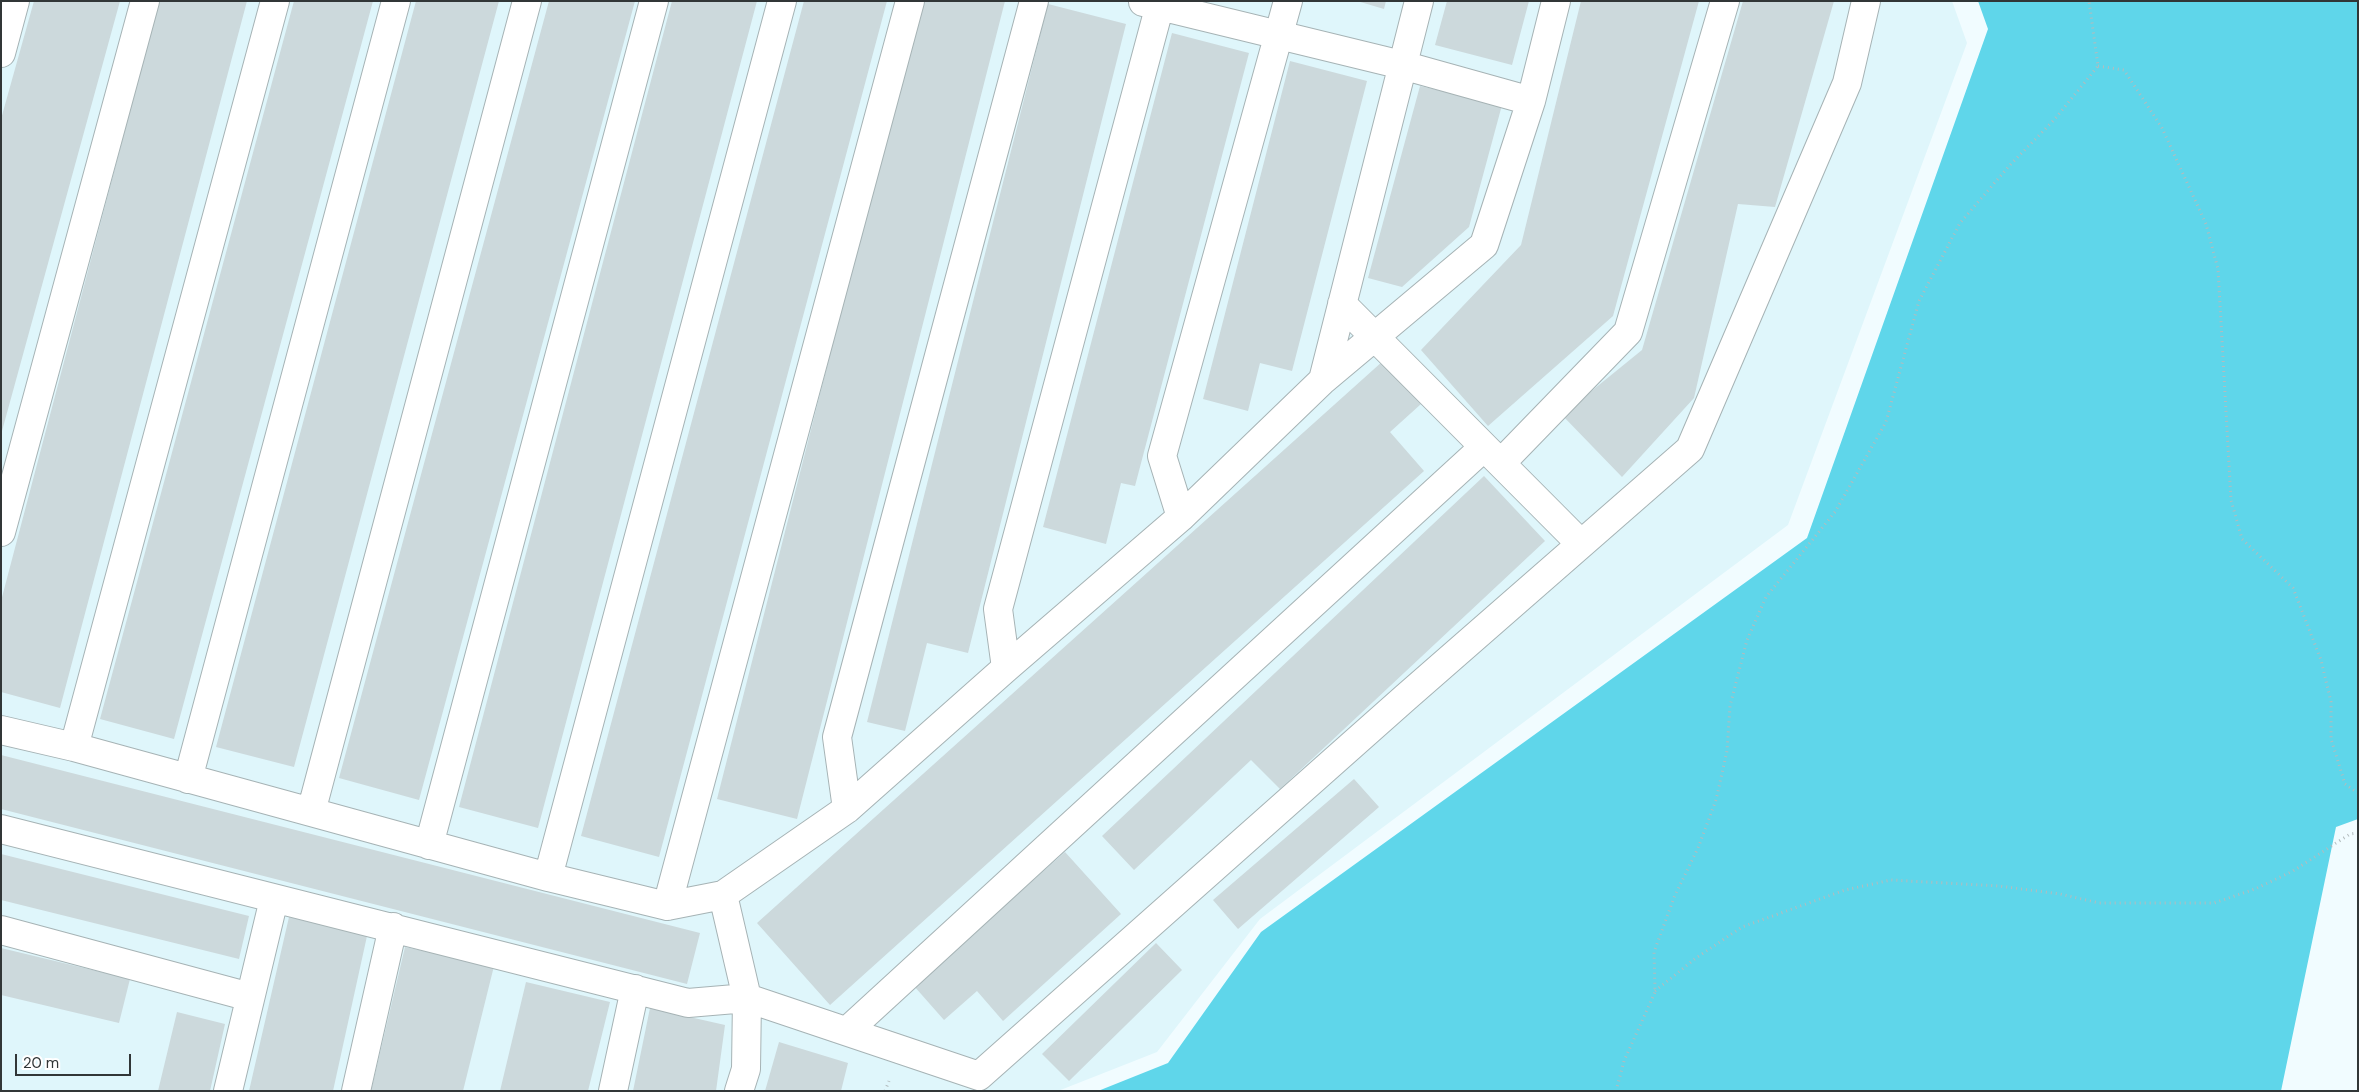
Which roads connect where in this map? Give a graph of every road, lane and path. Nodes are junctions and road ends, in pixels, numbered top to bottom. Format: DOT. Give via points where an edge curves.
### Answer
graph roads {
  1 [pos="15,1"];
  2 [pos="145,1"];
  3 [pos="275,1"];
  4 [pos="396,1"];
  5 [pos="527,1"];
  6 [pos="654,1"];
  7 [pos="782,1"];
  8 [pos="910,1"];
  9 [pos="1034,1"];
  10 [pos="1288,1"];
  11 [pos="1419,1"];
  12 [pos="1556,1"];
  13 [pos="1725,1"];
  14 [pos="1866,1"];
  15 [pos="2089,1"];
  16 [pos="1154,3"];
  17 [pos="1279,35"];
  18 [pos="1,53"];
  19 [pos="1402,65"];
  20 [pos="2098,66"];
  21 [pos="1531,101"];
  22 [pos="1342,304"];
  23 [pos="1374,337"];
  24 [pos="1323,380"];
  25 [pos="1492,455"];
  26 [pos="1181,517"];
  27 [pos="1,532"];
  28 [pos="1581,544"];
  29 [pos="1006,668"];
  30 [pos="1,730"];
  31 [pos="74,747"];
  32 [pos="188,779"];
  33 [pos="2358,793"];
  34 [pos="847,809"];
  35 [pos="311,812"];
  36 [pos="1,829"];
  37 [pos="2358,833"];
  38 [pos="429,845"];
  39 [pos="548,877"];
  40 [pos="723,895"];
  41 [pos="274,899"];
  42 [pos="666,906"];
  43 [pos="393,927"];
  44 [pos="1,930"];
  45 [pos="635,989"];
  46 [pos="1655,992"];
  47 [pos="250,997"];
  48 [pos="747,998"];
  49 [pos="846,1031"];
  50 [pos="228,1091"];
  51 [pos="356,1091"];
  52 [pos="612,1091"];
  53 [pos="739,1091"];
  54 [pos="1616,1091"];
  1 -- 18 [label="lane"];
  2 -- 27 [label="lane"];
  3 -- 31 [label="lane"];
  4 -- 32 [label="lane"];
  5 -- 35 [label="lane"];
  6 -- 38 [label="lane"];
  7 -- 39 [label="lane"];
  8 -- 42 [label="lane"];
  9 -- 34 [label="lane" via="837,738"];
  10 -- 17 [label="lane"];
  11 -- 19 [label="lane"];
  12 -- 21 [label="lane"];
  13 -- 25 [label="lane" via="1628,332"];
  14 -- 28 [label="lane" via="1847,83 1690,449"];
  15 -- 20 [label="path"];
  16 -- 17 [label="lane"];
  16 -- 29 [label="lane" via="998,609"];
  17 -- 19 [label="lane"];
  17 -- 26 [label="lane" via="1162,456"];
  19 -- 21 [label="lane"];
  19 -- 22 [label="lane"];
  20 -- 33 [label="path" via="2124,70 2162,128 2206,224 2218,269 2231,500 2242,539 2293,588 2322,660 2331,702 2331,739 2345,784"];
  20 -- 46 [label="path" via="2054,120 1960,223 1919,301 1886,422 1834,512 1766,598 1747,640 1730,706 1727,751 1716,800 1654,952"];
  21 -- 23 [label="lane" via="1484,245"];
  22 -- 23 [label="lane"];
  22 -- 24 [label="lane"];
  23 -- 24 [label="lane"];
  23 -- 25 [label="lane"];
  24 -- 26 [label="lane"];
  25 -- 28 [label="lane"];
  25 -- 49 [label="lane"];
  26 -- 29 [label="lane"];
  28 -- 49 [label="lane" via="979,1076"];
  29 -- 34 [label="lane"];
  30 -- 31 [label="lane"];
  31 -- 32 [label="lane"];
  32 -- 35 [label="lane"];
  34 -- 40 [label="lane"];
  35 -- 38 [label="lane"];
  36 -- 41 [label="lane"];
  37 -- 46 [label="path" via="2350,834 2292,871 2255,889 2214,902 2099,902 1999,886 1892,880 1845,890 1742,927 1696,958"];
  38 -- 39 [label="lane"];
  39 -- 42 [label="lane"];
  40 -- 42 [label="lane"];
  40 -- 48 [label="lane"];
  41 -- 43 [label="lane"];
  41 -- 47 [label="lane"];
  43 -- 45 [label="lane"];
  43 -- 51 [label="lane"];
  44 -- 47 [label="lane"];
  45 -- 48 [label="lane" via="688,1003"];
  45 -- 52 [label="lane"];
  46 -- 54 [label="path" via="1624,1061"];
  47 -- 50 [label="lane"];
  48 -- 49 [label="lane"];
  48 -- 53 [label="lane" via="746,1069"];
}
